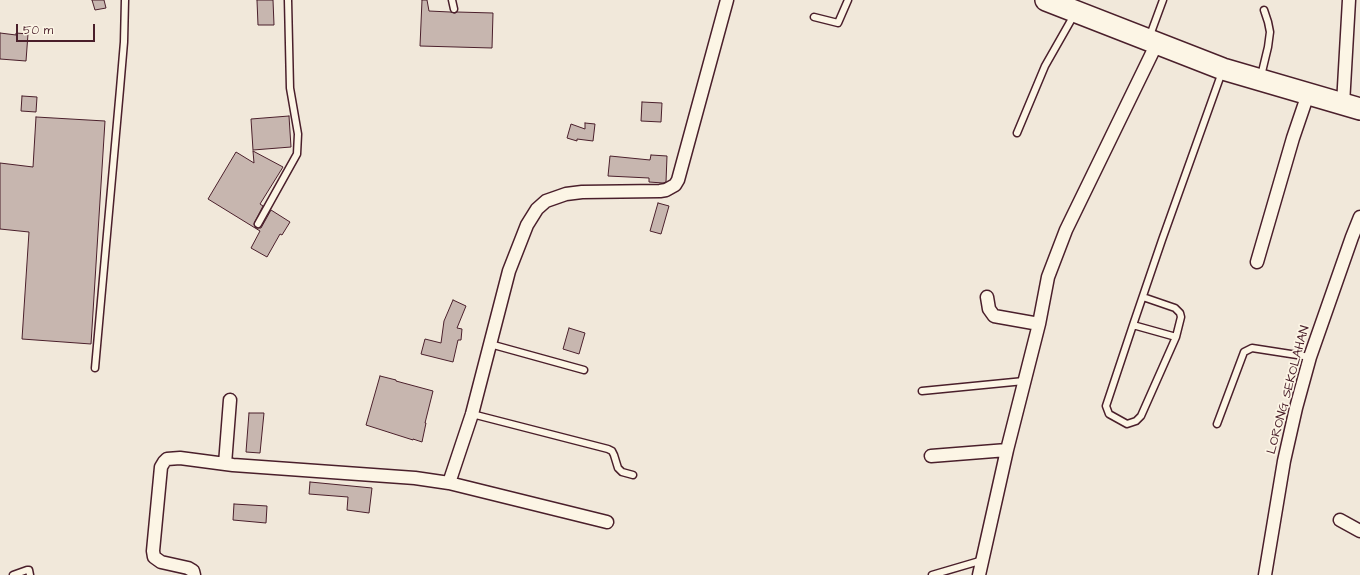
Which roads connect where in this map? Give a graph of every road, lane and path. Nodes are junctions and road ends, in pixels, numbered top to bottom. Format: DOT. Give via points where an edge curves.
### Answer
graph roads {
  1 [pos="125,0"];
  2 [pos="288,0"];
  3 [pos="452,0"];
  4 [pos="727,0"];
  5 [pos="848,0"];
  6 [pos="1046,0"];
  7 [pos="1163,0"];
  8 [pos="1350,0"];
  9 [pos="454,9"];
  10 [pos="1264,10"];
  11 [pos="1076,12"];
  12 [pos="814,17"];
  13 [pos="1152,42"];
  14 [pos="1223,69"];
  15 [pos="1260,80"];
  16 [pos="1308,94"];
  17 [pos="1352,106"];
  18 [pos="1017,133"];
  19 [pos="1360,217"];
  20 [pos="258,224"];
  21 [pos="1257,262"];
  22 [pos="987,297"];
  23 [pos="1142,297"];
  24 [pos="1039,324"];
  25 [pos="1133,325"];
  26 [pos="1176,337"];
  27 [pos="490,344"];
  28 [pos="1310,358"];
  29 [pos="95,368"];
  30 [pos="584,370"];
  31 [pos="1024,381"];
  32 [pos="922,391"];
  33 [pos="230,400"];
  34 [pos="472,414"];
  35 [pos="1217,424"];
  36 [pos="1007,450"];
  37 [pos="931,456"];
  38 [pos="225,464"];
  39 [pos="633,475"];
  40 [pos="449,483"];
  41 [pos="1340,520"];
  42 [pos="607,522"];
  43 [pos="1360,531"];
  44 [pos="982,560"];
  45 [pos="14,575"];
  46 [pos="30,575"];
  47 [pos="194,575"];
  48 [pos="932,575"];
  49 [pos="979,575"];
  50 [pos="1265,575"];
  1 -- 29 [label="lane" via="124,42"];
  2 -- 20 [label="lane" via="290,88 298,134 297,154"];
  3 -- 9 [label="lane"];
  4 -- 27 [label="street" via="675,185 660,191 566,194 537,209 527,225 509,271"];
  5 -- 12 [label="lane" via="838,23"];
  6 -- 11 [label="highway"];
  7 -- 13 [label="lane"];
  8 -- 17 [label="street"];
  10 -- 15 [label="lane" via="1270,32"];
  11 -- 13 [label="highway"];
  11 -- 18 [label="lane" via="1045,66"];
  13 -- 14 [label="highway"];
  13 -- 24 [label="street" via="1066,230 1048,277"];
  14 -- 15 [label="highway"];
  14 -- 23 [label="lane"];
  15 -- 16 [label="highway"];
  16 -- 17 [label="highway"];
  16 -- 21 [label="street"];
  19 -- 28 [label="street, LORONG SEKOLAHAN"];
  22 -- 24 [label="street" via="989,309 994,316"];
  23 -- 25 [label="lane"];
  23 -- 26 [label="lane" via="1178,310 1182,317"];
  24 -- 31 [label="street"];
  25 -- 26 [label="lane"];
  25 -- 26 [label="lane" via="1106,406 1109,414 1127,424 1136,421 1140,416"];
  27 -- 30 [label="lane"];
  27 -- 34 [label="street"];
  28 -- 35 [label="lane" via="1252,348 1244,352"];
  28 -- 50 [label="street, LORONG SEKOLAHAN" via="1284,461"];
  31 -- 32 [label="lane"];
  31 -- 36 [label="street"];
  33 -- 38 [label="street"];
  34 -- 39 [label="lane" via="608,449 612,451 618,468"];
  34 -- 40 [label="street"];
  36 -- 37 [label="street"];
  36 -- 44 [label="street"];
  38 -- 40 [label="street" via="415,478"];
  38 -- 47 [label="street" via="172,458 161,467 154,557 161,562 188,568"];
  40 -- 42 [label="street"];
  41 -- 43 [label="street"];
  44 -- 48 [label="lane"];
  44 -- 49 [label="street"];
  45 -- 46 [label="lane" via="26,570 30,570"];
}
